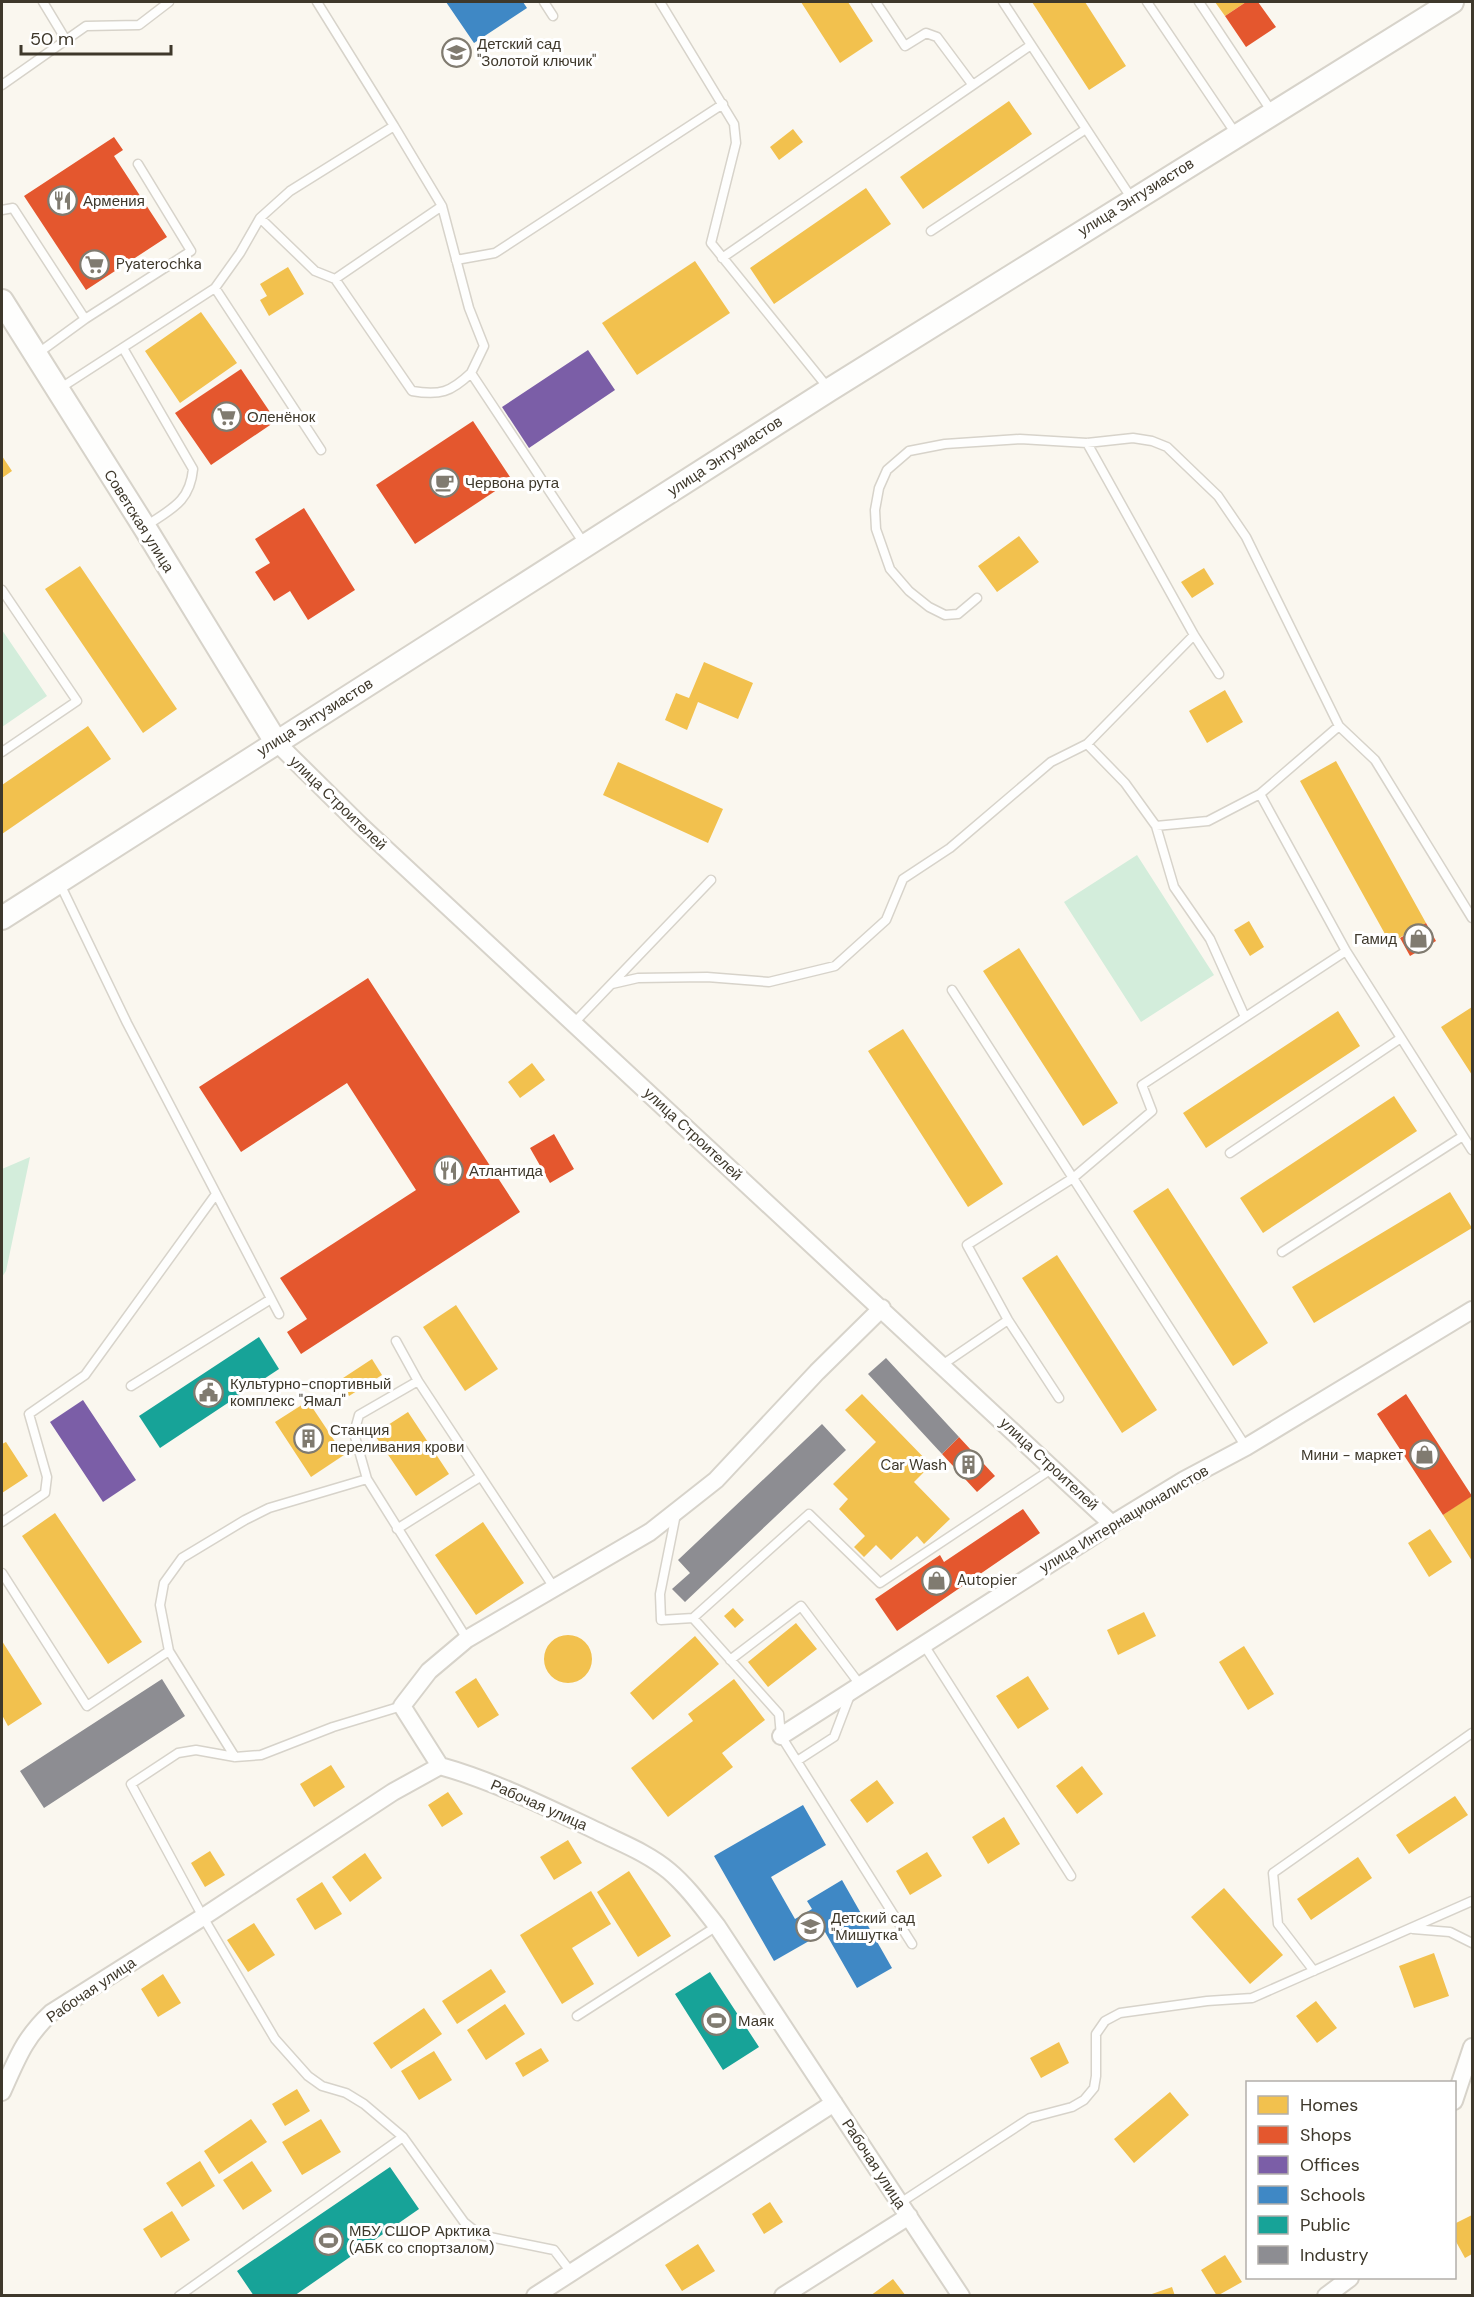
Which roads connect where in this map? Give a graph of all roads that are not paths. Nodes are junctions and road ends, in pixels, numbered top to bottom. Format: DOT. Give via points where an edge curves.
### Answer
graph roads {
  1 [pos="43,2"];
  2 [pos="169,2"];
  3 [pos="317,2"];
  4 [pos="544,2"];
  5 [pos="660,2"];
  6 [pos="876,2"];
  7 [pos="1003,2"];
  8 [pos="1147,2"];
  9 [pos="1199,2"];
  10 [pos="1452,2"];
  11 [pos="553,16"];
  12 [pos="66,40"];
  13 [pos="1031,45"];
  14 [pos="972,84"];
  15 [pos="2,85"];
  16 [pos="723,104"];
  17 [pos="1272,112"];
  18 [pos="394,126"];
  19 [pos="1086,129"];
  20 [pos="1237,134"];
  21 [pos="138,164"];
  22 [pos="1132,200"];
  23 [pos="442,206"];
  24 [pos="2,210"];
  25 [pos="260,218"];
  26 [pos="932,231"];
  27 [pos="722,258"];
  28 [pos="456,260"];
  29 [pos="335,279"];
  30 [pos="215,288"];
  31 [pos="2,301"];
  32 [pos="85,319"];
  33 [pos="123,348"];
  34 [pos="35,355"];
  35 [pos="471,373"];
  36 [pos="57,390"];
  37 [pos="829,390"];
  38 [pos="1087,443"];
  39 [pos="321,450"];
  40 [pos="145,528"];
  41 [pos="586,545"];
  42 [pos="2,593"];
  43 [pos="977,598"];
  44 [pos="1194,635"];
  45 [pos="1219,674"];
  46 [pos="1339,726"];
  47 [pos="276,742"];
  48 [pos="1087,744"];
  49 [pos="2,752"];
  50 [pos="1260,794"];
  51 [pos="1156,826"];
  52 [pos="59,880"];
  53 [pos="711,880"];
  54 [pos="2,918"];
  55 [pos="1473,918"];
  56 [pos="1346,951"];
  57 [pos="612,984"];
  58 [pos="952,990"];
  59 [pos="1245,1017"];
  60 [pos="573,1024"];
  61 [pos="1401,1038"];
  62 [pos="1463,1136"];
  63 [pos="1473,1150"];
  64 [pos="1230,1153"];
  65 [pos="1073,1178"];
  66 [pos="216,1194"];
  67 [pos="1282,1252"];
  68 [pos="272,1299"];
  69 [pos="882,1308"];
  70 [pos="279,1314"];
  71 [pos="1471,1314"];
  72 [pos="1008,1320"];
  73 [pos="396,1341"];
  74 [pos="942,1365"];
  75 [pos="417,1381"];
  76 [pos="131,1386"];
  77 [pos="1059,1398"];
  78 [pos="1246,1447"];
  79 [pos="1053,1468"];
  80 [pos="480,1477"];
  81 [pos="367,1479"];
  82 [pos="676,1511"];
  83 [pos="2,1522"];
  84 [pos="1112,1524"];
  85 [pos="397,1529"];
  86 [pos="2,1574"];
  87 [pos="555,1589"];
  88 [pos="693,1618"];
  89 [pos="467,1639"];
  90 [pos="924,1645"];
  91 [pos="169,1651"];
  92 [pos="730,1660"];
  93 [pos="856,1689"];
  94 [pos="402,1706"];
  95 [pos="1473,1733"];
  96 [pos="781,1736"];
  97 [pos="235,1757"];
  98 [pos="797,1761"];
  99 [pos="440,1766"];
  100 [pos="1071,1876"];
  101 [pos="1473,1901"];
  102 [pos="203,1917"];
  103 [pos="717,1926"];
  104 [pos="1410,1928"];
  105 [pos="1473,1943"];
  106 [pos="912,1944"];
  107 [pos="1314,1971"];
  108 [pos="577,2016"];
  109 [pos="1473,2047"];
  110 [pos="2,2091"];
  111 [pos="1456,2098"];
  112 [pos="834,2103"];
  113 [pos="403,2137"];
  114 [pos="905,2210"];
  115 [pos="571,2272"];
  116 [pos="1347,2279"];
  117 [pos="179,2295"];
  118 [pos="535,2295"];
  119 [pos="783,2295"];
  120 [pos="961,2295"];
  121 [pos="1326,2295"];
  1 -- 12 [label="lane"];
  2 -- 12 [label="lane" via="139,25 86,26"];
  3 -- 18 [label="lane"];
  4 -- 11 [label="lane"];
  5 -- 16 [label="lane"];
  6 -- 14 [label="lane" via="904,46 926,33 937,37"];
  7 -- 13 [label="lane"];
  8 -- 20 [label="lane"];
  9 -- 17 [label="lane"];
  10 -- 17 [label="street, улица Энтузиастов"];
  12 -- 15 [label="lane"];
  13 -- 14 [label="lane"];
  13 -- 19 [label="lane"];
  14 -- 27 [label="lane"];
  16 -- 27 [label="lane" via="734,124 736,143 711,243"];
  16 -- 28 [label="lane" via="495,253"];
  17 -- 20 [label="street, улица Энтузиастов"];
  18 -- 23 [label="lane"];
  18 -- 25 [label="lane" via="290,191"];
  19 -- 22 [label="lane"];
  19 -- 26 [label="lane"];
  20 -- 22 [label="street, улица Энтузиастов"];
  21 -- 32 [label="lane" via="191,251"];
  22 -- 37 [label="street, улица Энтузиастов"];
  23 -- 28 [label="lane"];
  23 -- 29 [label="lane"];
  24 -- 32 [label="lane" via="13,208"];
  25 -- 29 [label="lane" via="315,271"];
  25 -- 30 [label="lane"];
  27 -- 37 [label="lane"];
  28 -- 35 [label="lane" via="484,346"];
  29 -- 35 [label="lane" via="412,391 434,395 458,385"];
  30 -- 33 [label="lane"];
  30 -- 39 [label="lane"];
  31 -- 34 [label="street, Советская улица"];
  32 -- 34 [label="lane"];
  33 -- 36 [label="lane"];
  33 -- 40 [label="lane" via="193,469 191,485 183,500"];
  34 -- 36 [label="street, Советская улица"];
  35 -- 41 [label="lane"];
  36 -- 40 [label="street, Советская улица"];
  37 -- 41 [label="street, улица Энтузиастов"];
  38 -- 43 [label="lane" via="1020,439 945,444 909,451 887,470 875,510 876,529 890,569 909,591 945,615 958,614"];
  38 -- 44 [label="lane"];
  38 -- 46 [label="lane" via="1133,438 1167,447 1218,496 1246,537"];
  40 -- 47 [label="street, Советская улица"];
  41 -- 47 [label="street, улица Энтузиастов"];
  42 -- 49 [label="lane" via="77,701"];
  44 -- 45 [label="lane"];
  44 -- 48 [label="lane"];
  46 -- 50 [label="lane"];
  46 -- 55 [label="lane" via="1375,760"];
  47 -- 52 [label="street, улица Энтузиастов"];
  47 -- 60 [label="street, улица Строителей"];
  48 -- 51 [label="lane" via="1125,783"];
  48 -- 57 [label="lane" via="1051,762 950,848 903,879 886,920 835,966 770,982 707,977 638,978"];
  50 -- 51 [label="lane" via="1208,821"];
  50 -- 56 [label="lane"];
  51 -- 59 [label="lane" via="1174,887 1210,939"];
  52 -- 54 [label="street, улица Энтузиастов"];
  52 -- 66 [label="lane" via="127,1023"];
  53 -- 57 [label="lane"];
  56 -- 59 [label="lane"];
  56 -- 61 [label="lane"];
  57 -- 60 [label="lane"];
  58 -- 65 [label="lane"];
  59 -- 65 [label="lane" via="1142,1085 1152,1111"];
  60 -- 69 [label="street, улица Строителей"];
  61 -- 62 [label="lane"];
  61 -- 64 [label="lane"];
  62 -- 63 [label="lane"];
  62 -- 67 [label="lane"];
  65 -- 72 [label="lane" via="968,1245"];
  65 -- 78 [label="lane"];
  66 -- 68 [label="lane"];
  66 -- 83 [label="lane" via="85,1375 29,1413 47,1478 45,1493"];
  68 -- 70 [label="lane"];
  68 -- 76 [label="lane"];
  69 -- 74 [label="street, улица Строителей"];
  69 -- 82 [label="street" via="716,1480"];
  71 -- 78 [label="street, улица Интернационалистов"];
  72 -- 74 [label="lane"];
  72 -- 77 [label="lane"];
  73 -- 75 [label="lane"];
  74 -- 79 [label="street, улица Строителей"];
  75 -- 80 [label="lane"];
  75 -- 81 [label="lane" via="359,1415 354,1433"];
  78 -- 84 [label="street, улица Интернационалистов"];
  79 -- 84 [label="street, улица Строителей"];
  79 -- 88 [label="lane" via="880,1582 809,1514"];
  80 -- 85 [label="lane"];
  80 -- 87 [label="lane"];
  81 -- 85 [label="lane"];
  81 -- 91 [label="lane" via="269,1508 182,1558 164,1583 160,1605"];
  82 -- 87 [label="street" via="650,1532"];
  82 -- 88 [label="lane" via="660,1594 661,1620"];
  84 -- 90 [label="street, улица Интернационалистов"];
  85 -- 89 [label="lane"];
  86 -- 91 [label="lane" via="87,1706"];
  87 -- 89 [label="street"];
  88 -- 92 [label="lane"];
  89 -- 94 [label="street" via="429,1671"];
  90 -- 93 [label="street, улица Интернационалистов"];
  90 -- 100 [label="lane"];
  91 -- 97 [label="lane"];
  92 -- 93 [label="lane" via="801,1606"];
  92 -- 96 [label="lane" via="779,1714"];
  93 -- 96 [label="street, улица Интернационалистов"];
  93 -- 98 [label="lane" via="834,1737"];
  94 -- 97 [label="lane" via="261,1755"];
  94 -- 99 [label="street"];
  95 -- 107 [label="lane" via="1273,1873 1278,1924"];
  96 -- 98 [label="lane"];
  97 -- 102 [label="lane" via="196,1750 178,1753 132,1784"];
  98 -- 106 [label="lane"];
  99 -- 102 [label="street, Рабочая улица" via="393,1792"];
  99 -- 103 [label="street, Рабочая улица" via="546,1807 646,1855 688,1889"];
  101 -- 104 [label="lane"];
  102 -- 110 [label="street, Рабочая улица" via="51,2013 24,2043"];
  102 -- 113 [label="lane" via="275,2039 308,2076 364,2104"];
  103 -- 108 [label="lane"];
  103 -- 112 [label="street, Рабочая улица"];
  104 -- 105 [label="lane" via="1450,1932"];
  104 -- 107 [label="lane"];
  107 -- 114 [label="lane" via="1252,1998 1120,2013 1105,2021 1096,2034 1094,2088 1084,2100 1030,2118"];
  109 -- 111 [label="street"];
  112 -- 114 [label="street, Рабочая улица"];
  112 -- 115 [label="street"];
  113 -- 115 [label="lane" via="464,2222 480,2235 554,2250"];
  113 -- 117 [label="lane"];
  114 -- 119 [label="street"];
  114 -- 120 [label="street, Рабочая улица"];
  115 -- 118 [label="street"];
  116 -- 121 [label="street"];
}
